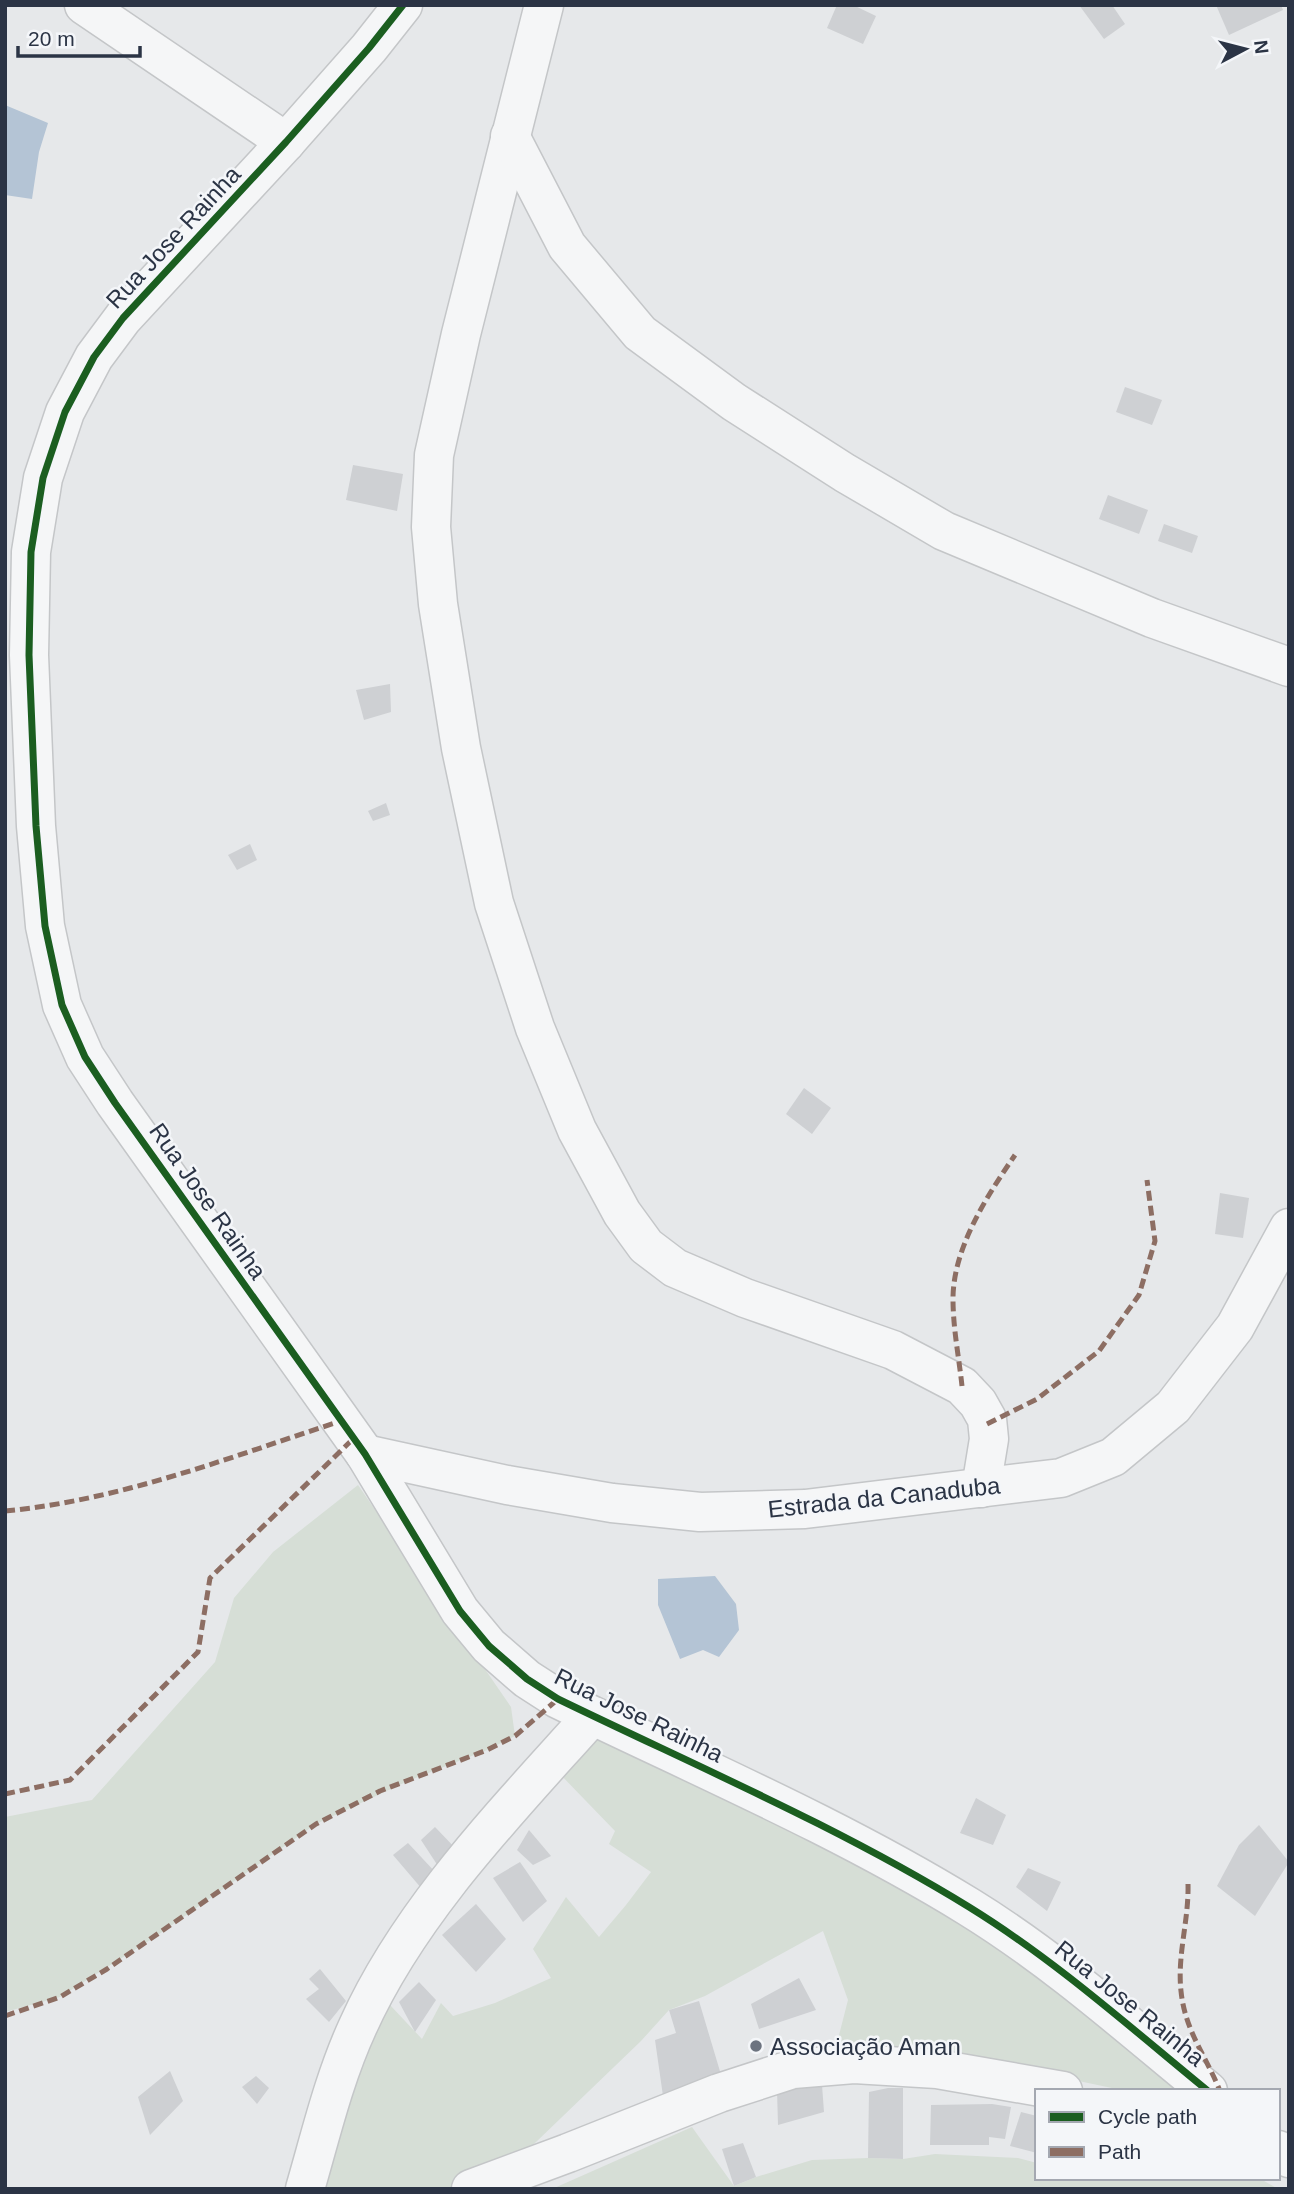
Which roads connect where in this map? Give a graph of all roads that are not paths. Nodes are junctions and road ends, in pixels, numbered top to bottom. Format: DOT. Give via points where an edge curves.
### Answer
graph roads {
  1 [pos="84,5"];
  2 [pos="403,5"];
  3 [pos="544,5"];
  4 [pos="510,136"];
  5 [pos="286,142"];
  6 [pos="1289,667"];
  7 [pos="1289,1228"];
  8 [pos="365,1454"];
  9 [pos="981,1488"];
  10 [pos="592,1716"];
  11 [pos="1052,2089"];
  12 [pos="1206,2089"];
  13 [pos="305,2189"];
  14 [pos="471,2189"];
  1 -- 5 [label="street"];
  2 -- 5 [label="street, Rua Jose Rainha"];
  3 -- 4 [label="street"];
  4 -- 6 [label="street" via="567,246 640,333 734,402 944,531 1152,618"];
  4 -- 9 [label="street" via="434,455 431,527 461,748 494,902 535,1028 578,1130 622,1213 646,1246 674,1268 893,1350 962,1386 987,1419 989,1439"];
  5 -- 8 [label="street, Rua Jose Rainha" via="123,318 94,357 65,412 43,478 32,552 29,655 36,826 46,926 62,1005 85,1058"];
  7 -- 9 [label="street, Estrada da Canaduba" via="1235,1327 1163,1415 1113,1457 1060,1478"];
  8 -- 9 [label="street, Estrada da Canaduba" via="612,1503 700,1511 805,1509"];
  8 -- 10 [label="street, Rua Jose Rainha" via="460,1611 489,1646 527,1679"];
  10 -- 12 [label="street, Rua Jose Rainha" via="827,1830 969,1907 1032,1950"];
  10 -- 13 [label="street" via="490,1830 388,1967 338,2075"];
  11 -- 14 [label="street" via="937,2069 854,2064 793,2069"];
}
